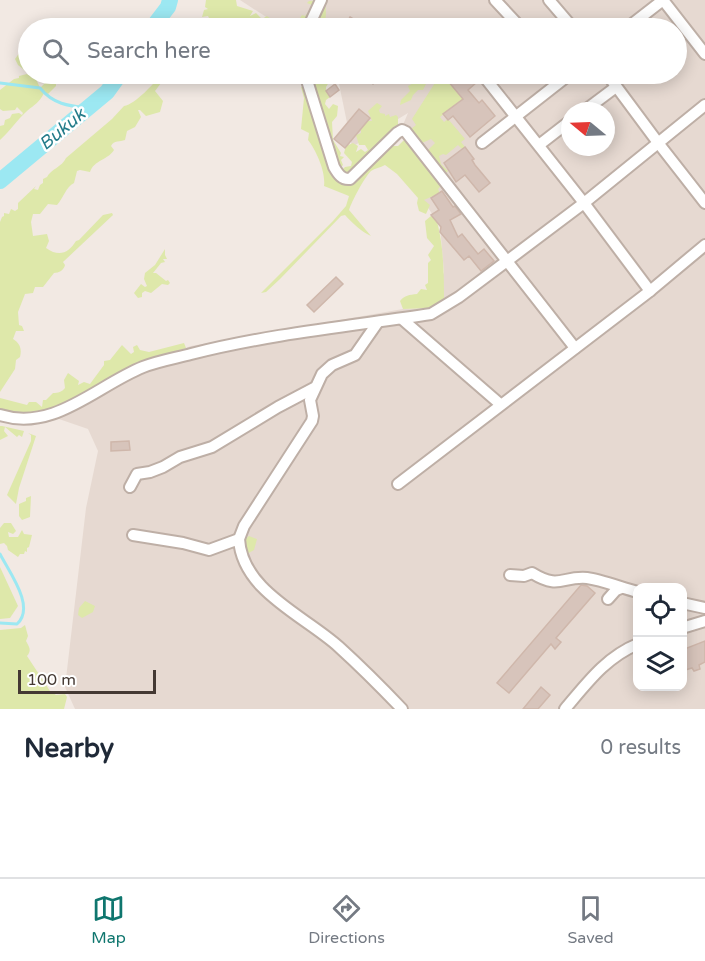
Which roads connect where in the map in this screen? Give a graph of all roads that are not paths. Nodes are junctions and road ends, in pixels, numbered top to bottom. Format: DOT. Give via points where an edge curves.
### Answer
graph roads {
  1 [pos="321,0"];
  2 [pos="495,0"];
  3 [pos="549,0"];
  4 [pos="663,0"];
  5 [pos="313,18"];
  6 [pos="512,18"];
  7 [pos="564,18"];
  8 [pos="640,18"];
  9 [pos="677,18"];
  10 [pos="687,31"];
  11 [pos="705,54"];
  12 [pos="308,84"];
  13 [pos="490,84"];
  14 [pos="557,84"];
  15 [pos="614,84"];
  16 [pos="616,87"];
  17 [pos="596,102"];
  18 [pos="705,105"];
  19 [pos="516,116"];
  20 [pos="561,128"];
  21 [pos="482,143"];
  22 [pos="658,144"];
  23 [pos="538,145"];
  24 [pos="584,203"];
  25 [pos="705,203"];
  26 [pos="705,245"];
  27 [pos="507,261"];
  28 [pos="650,291"];
  29 [pos="402,319"];
  30 [pos="378,322"];
  31 [pos="575,348"];
  32 [pos="314,388"];
  33 [pos="500,404"];
  34 [pos="0,416"];
  35 [pos="398,484"];
  36 [pos="130,487"];
  37 [pos="133,535"];
  38 [pos="239,539"];
  39 [pos="510,575"];
  40 [pos="621,588"];
  41 [pos="633,591"];
  42 [pos="608,599"];
  43 [pos="687,604"];
  44 [pos="705,608"];
  45 [pos="705,621"];
  46 [pos="687,626"];
  47 [pos="633,647"];
  48 [pos="399,708"];
  49 [pos="566,709"];
  1 -- 5 [label="street"];
  2 -- 6 [label="street"];
  3 -- 7 [label="street"];
  4 -- 8 [label="street"];
  4 -- 9 [label="street"];
  10 -- 11 [label="street"];
  12 -- 27 [label="street" via="334,167 342,177 350,179 397,133 406,132"];
  13 -- 19 [label="street"];
  14 -- 19 [label="street"];
  15 -- 16 [label="street"];
  16 -- 17 [label="street"];
  16 -- 22 [label="street"];
  18 -- 22 [label="street"];
  19 -- 21 [label="street"];
  19 -- 23 [label="street"];
  20 -- 23 [label="street"];
  22 -- 24 [label="street"];
  22 -- 25 [label="street"];
  23 -- 24 [label="street"];
  24 -- 27 [label="street"];
  24 -- 28 [label="street"];
  26 -- 28 [label="street"];
  27 -- 29 [label="street" via="445,307"];
  27 -- 31 [label="street"];
  28 -- 31 [label="street"];
  29 -- 30 [label="street"];
  29 -- 33 [label="street"];
  30 -- 32 [label="street" via="355,355 332,365"];
  30 -- 34 [label="street" via="226,345 143,367 53,415 25,420"];
  31 -- 33 [label="street"];
  32 -- 36 [label="street" via="212,447 137,474"];
  32 -- 38 [label="street" via="310,400 312,421"];
  33 -- 35 [label="street"];
  37 -- 38 [label="street" via="209,550"];
  38 -- 48 [label="street" via="243,562 258,583 338,646"];
  39 -- 40 [label="street" via="532,573 556,583 587,579"];
  40 -- 41 [label="street"];
  40 -- 42 [label="street"];
  43 -- 44 [label="street"];
  45 -- 46 [label="street"];
  47 -- 49 [label="street" via="596,672"];
}
